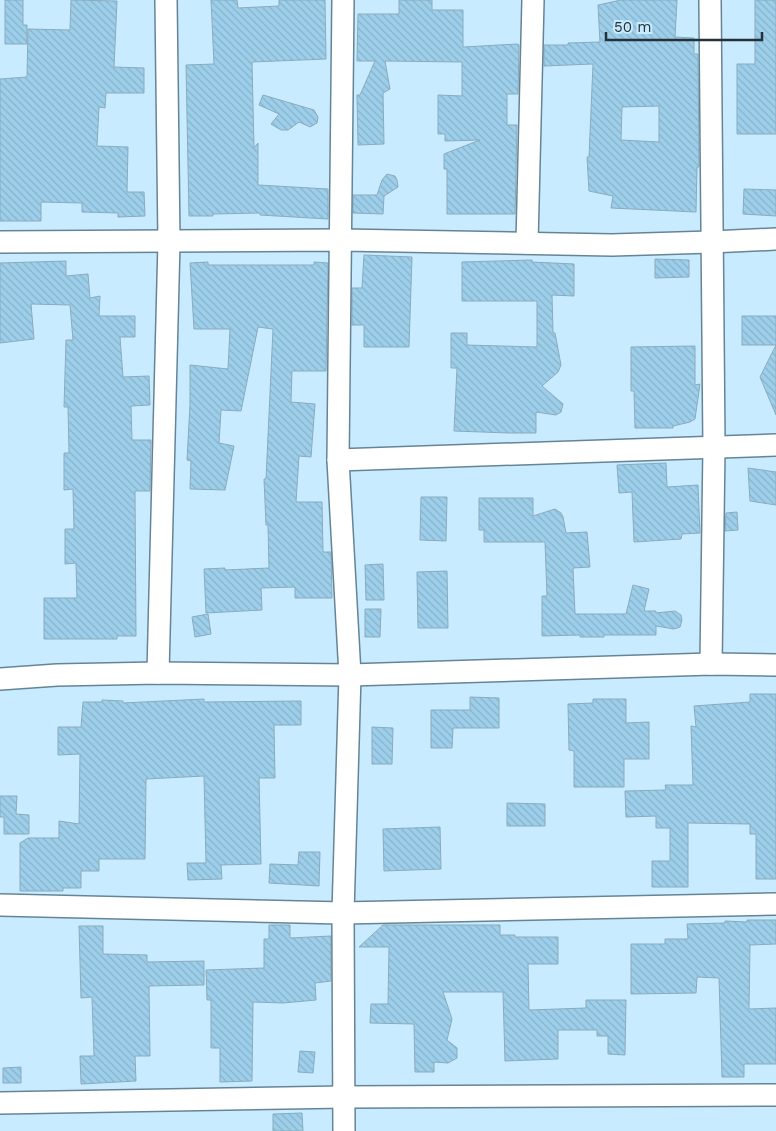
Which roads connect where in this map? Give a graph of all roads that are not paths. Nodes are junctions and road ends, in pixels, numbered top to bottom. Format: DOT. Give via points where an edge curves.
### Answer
graph roads {
  1 [pos="166,0"];
  2 [pos="343,0"];
  3 [pos="533,0"];
  4 [pos="710,0"];
  5 [pos="776,239"];
  6 [pos="342,240"];
  7 [pos="0,242"];
  8 [pos="169,242"];
  9 [pos="711,242"];
  10 [pos="527,243"];
  11 [pos="776,445"];
  12 [pos="714,446"];
  13 [pos="338,460"];
  14 [pos="711,664"];
  15 [pos="776,665"];
  16 [pos="158,673"];
  17 [pos="350,675"];
  18 [pos="0,679"];
  19 [pos="776,904"];
  20 [pos="0,905"];
  21 [pos="343,912"];
  22 [pos="776,1094"];
  23 [pos="344,1098"];
  24 [pos="0,1103"];
  25 [pos="344,1131"];
  1 -- 8 [label="street"];
  2 -- 6 [label="street"];
  3 -- 10 [label="street"];
  4 -- 9 [label="street"];
  5 -- 9 [label="street"];
  6 -- 8 [label="street"];
  6 -- 10 [label="street"];
  6 -- 13 [label="street"];
  7 -- 8 [label="street"];
  8 -- 16 [label="street"];
  9 -- 10 [label="street"];
  9 -- 12 [label="street"];
  11 -- 12 [label="street"];
  12 -- 13 [label="street"];
  12 -- 14 [label="street"];
  13 -- 17 [label="street"];
  14 -- 15 [label="street"];
  14 -- 17 [label="street"];
  16 -- 17 [label="street"];
  16 -- 18 [label="street"];
  17 -- 21 [label="street"];
  19 -- 21 [label="street"];
  20 -- 21 [label="street"];
  21 -- 23 [label="street"];
  22 -- 23 [label="street"];
  23 -- 24 [label="street"];
  23 -- 25 [label="street"];
}
